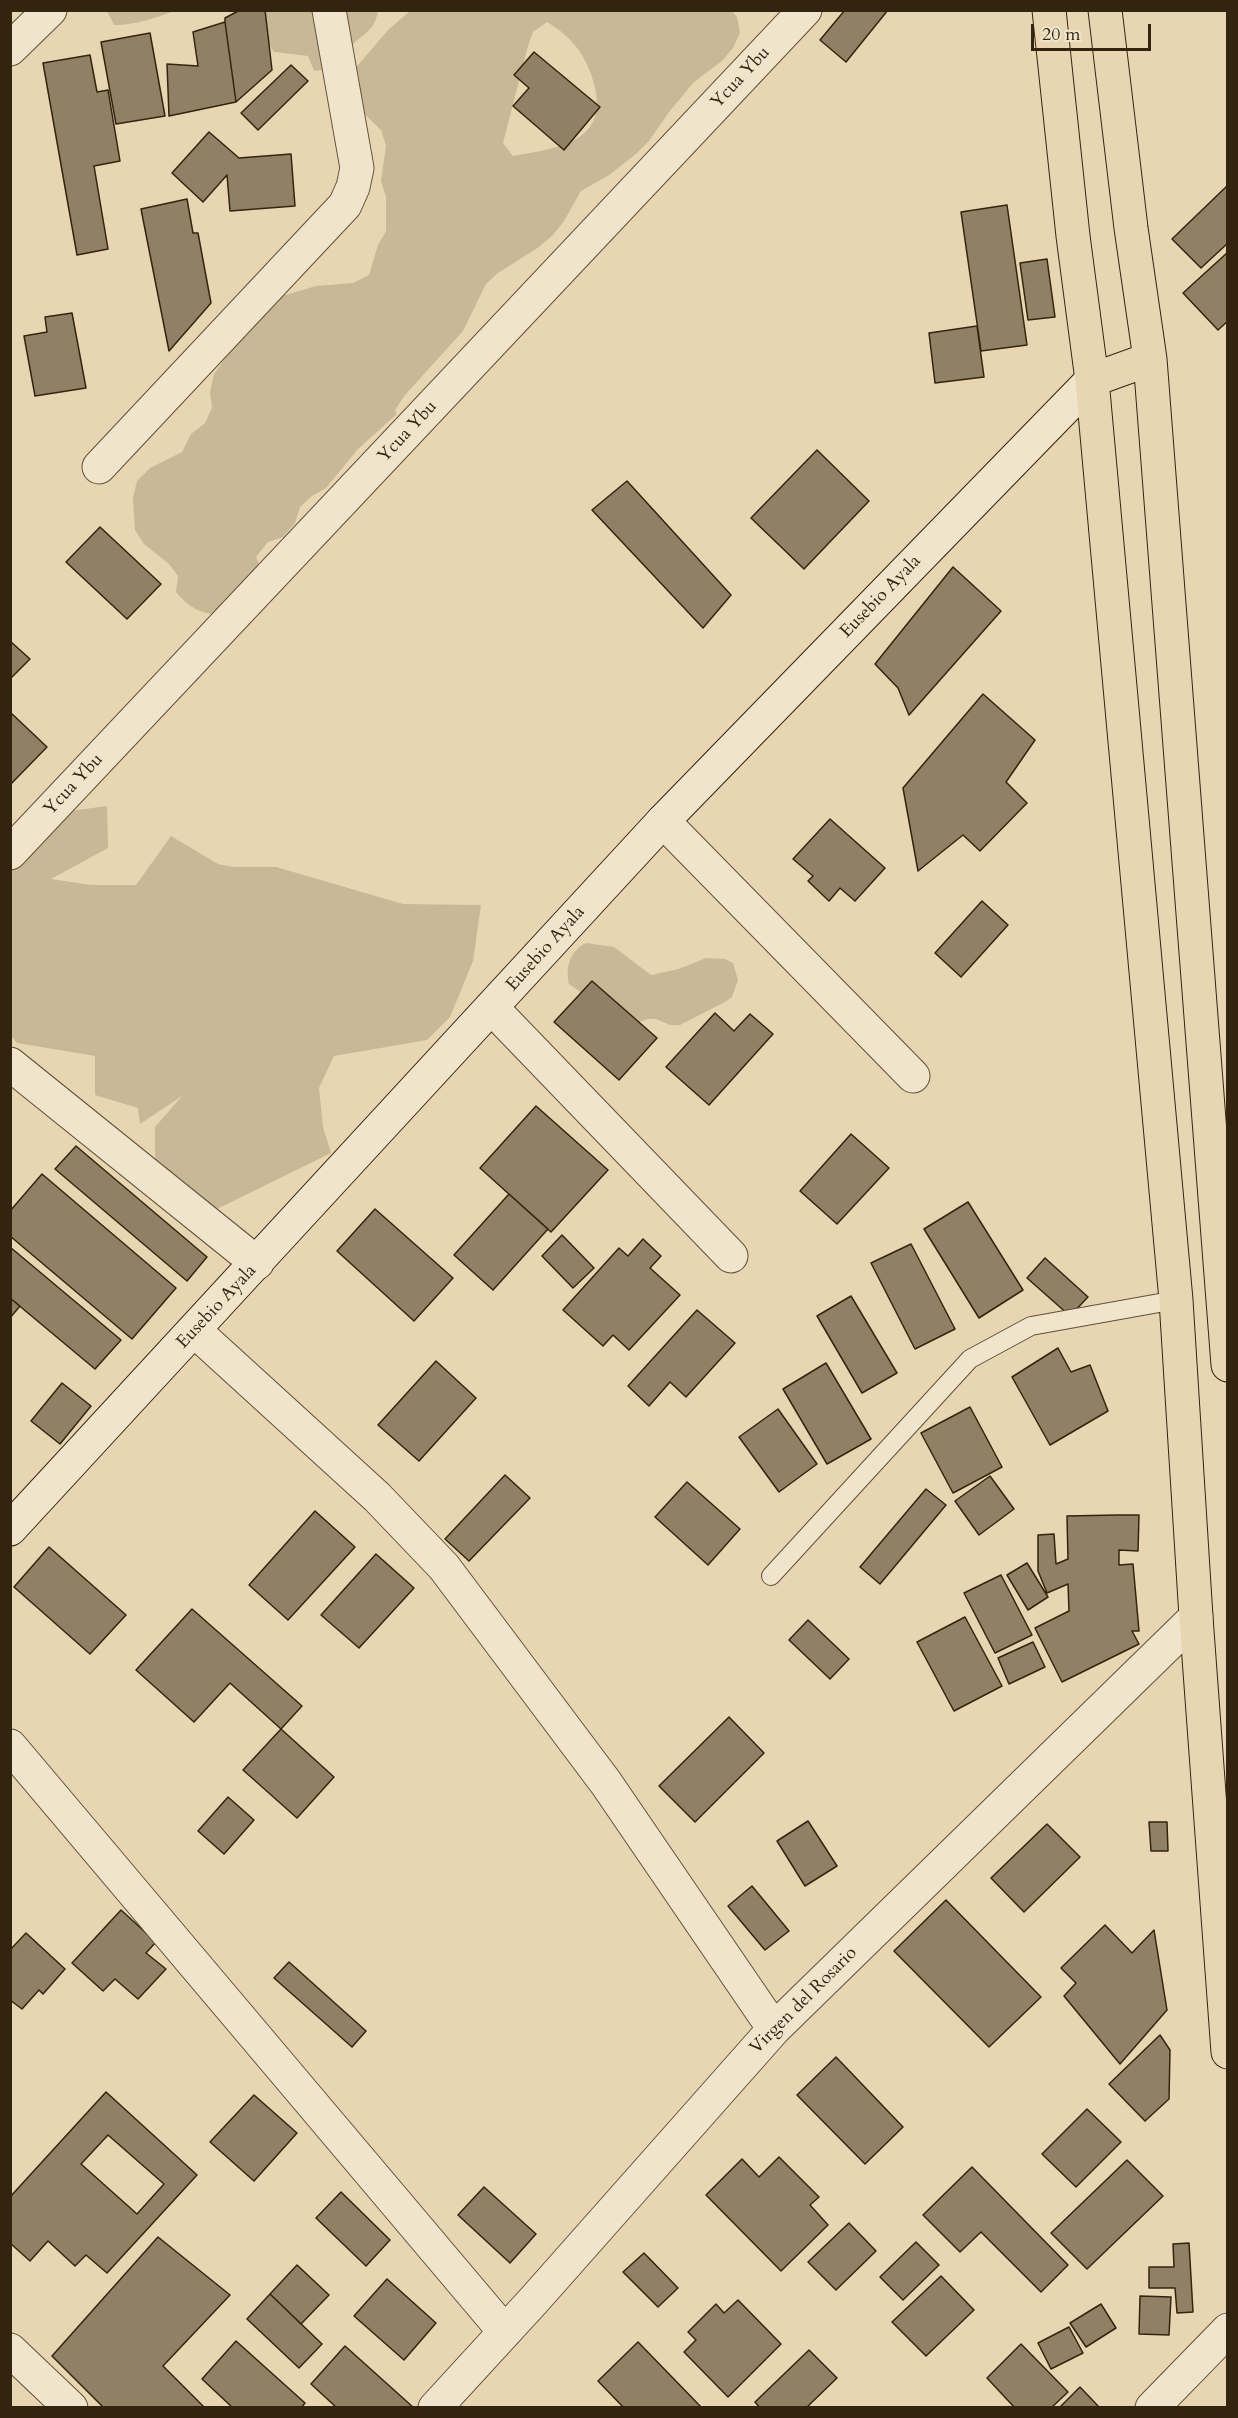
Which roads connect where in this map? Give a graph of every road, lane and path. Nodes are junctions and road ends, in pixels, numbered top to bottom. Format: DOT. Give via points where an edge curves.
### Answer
graph roads {
  1 [pos="50,10"];
  2 [pos="329,10"];
  3 [pos="805,10"];
  4 [pos="1049,10"];
  5 [pos="1105,10"];
  6 [pos="10,49"];
  7 [pos="1150,358"];
  8 [pos="1092,380"];
  9 [pos="99,467"];
  10 [pos="663,821"];
  11 [pos="10,853"];
  12 [pos="492,1008"];
  13 [pos="10,1064"];
  14 [pos="913,1076"];
  15 [pos="731,1256"];
  16 [pos="257,1263"];
  17 [pos="1176,1300"];
  18 [pos="195,1332"];
  19 [pos="1227,1365"];
  20 [pos="10,1529"];
  21 [pos="771,1576"];
  22 [pos="1196,1617"];
  23 [pos="10,1746"];
  24 [pos="774,2029"];
  25 [pos="1227,2052"];
  26 [pos="1227,2330"];
  27 [pos="505,2332"];
  28 [pos="10,2350"];
  29 [pos="70,2408"];
  30 [pos="435,2408"];
  31 [pos="1152,2408"];
  1 -- 6 [label="street"];
  2 -- 9 [label="street" via="357,168 345,205"];
  3 -- 11 [label="street, Ycua Ybu"];
  4 -- 8 [label="highway"];
  5 -- 7 [label="highway"];
  7 -- 8 [label="highway"];
  7 -- 19 [label="highway"];
  8 -- 10 [label="street, Eusebio Ayala"];
  8 -- 17 [label="highway"];
  10 -- 12 [label="street, Eusebio Ayala"];
  10 -- 14 [label="street"];
  12 -- 15 [label="street"];
  12 -- 16 [label="street, Eusebio Ayala"];
  13 -- 16 [label="street"];
  16 -- 18 [label="street, Eusebio Ayala"];
  17 -- 21 [label="lane" via="1032,1326 970,1359"];
  17 -- 22 [label="highway"];
  18 -- 20 [label="street, Eusebio Ayala"];
  18 -- 24 [label="street" via="377,1497 444,1567 606,1783"];
  22 -- 24 [label="street, Virgen del Rosario"];
  22 -- 25 [label="highway"];
  23 -- 27 [label="street"];
  24 -- 27 [label="street, Virgen del Rosario"];
  26 -- 31 [label="street"];
  27 -- 30 [label="street, Virgen del Rosario"];
  28 -- 29 [label="street"];
}
